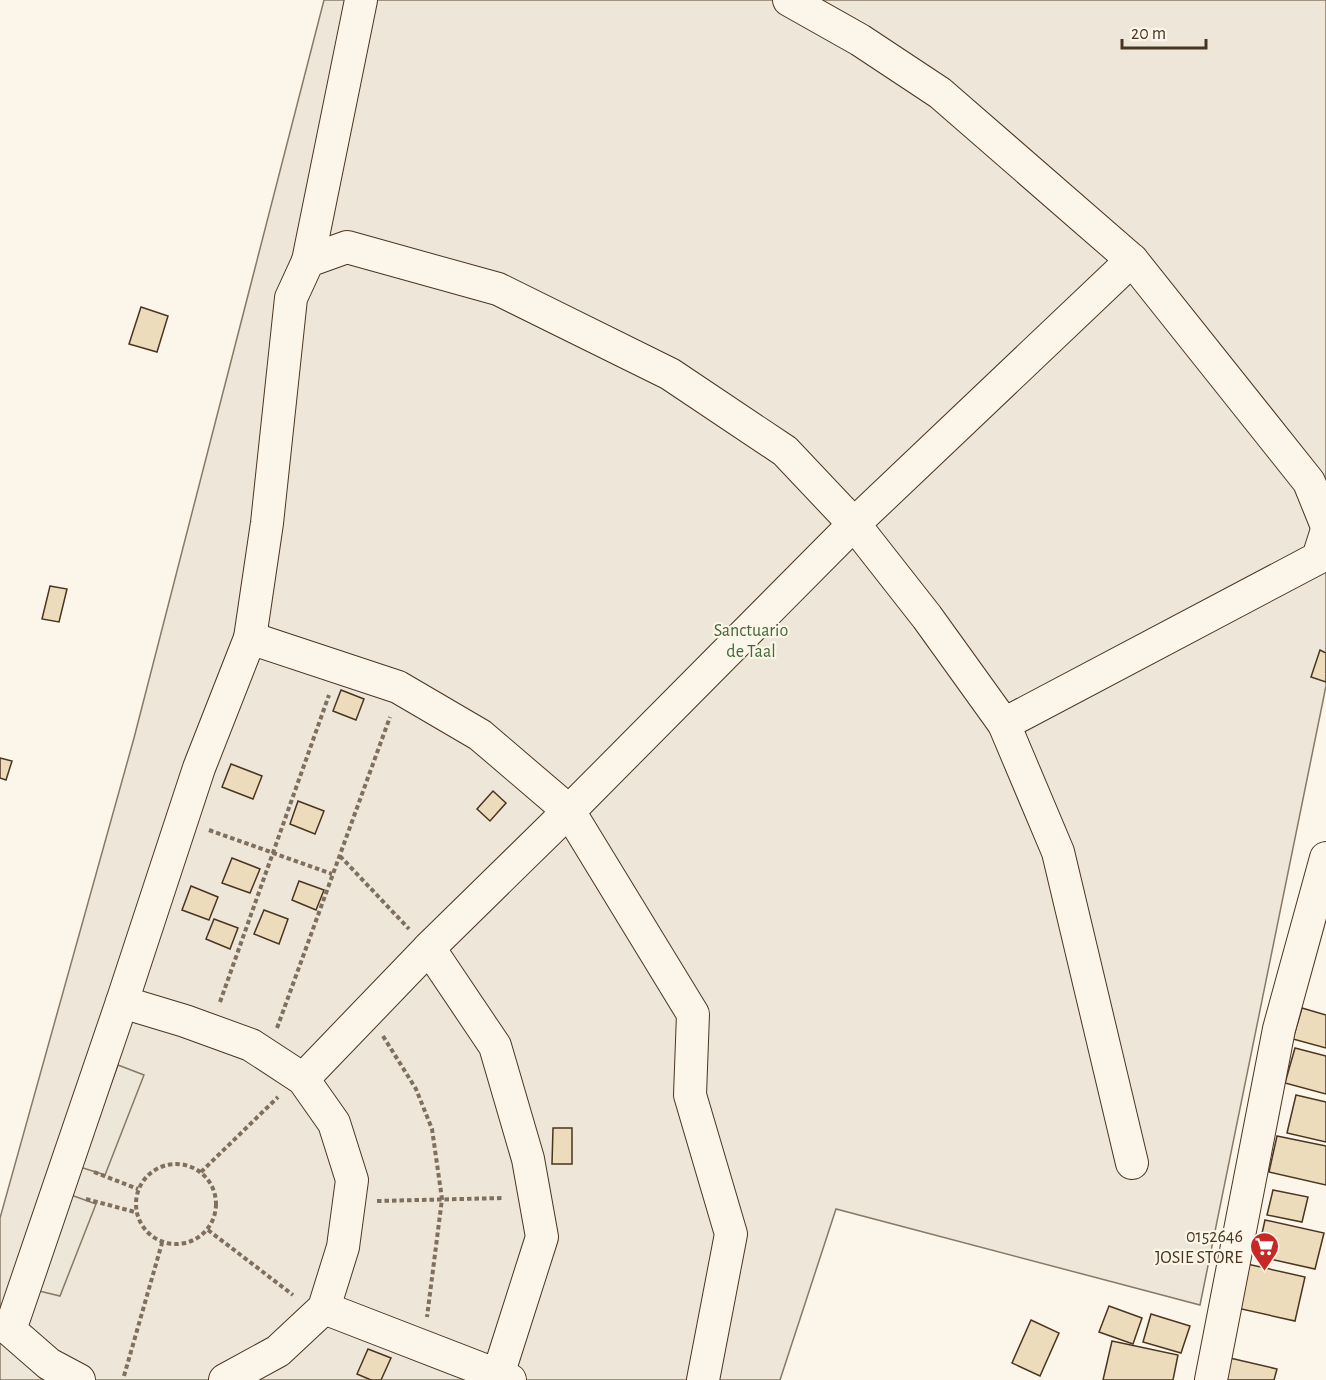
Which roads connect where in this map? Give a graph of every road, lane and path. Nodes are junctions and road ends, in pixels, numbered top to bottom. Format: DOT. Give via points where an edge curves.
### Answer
graph roads {
  1 [pos="361,0"];
  2 [pos="789,0"];
  3 [pos="1132,260"];
  4 [pos="308,261"];
  5 [pos="854,524"];
  6 [pos="1326,524"];
  7 [pos="1326,533"];
  8 [pos="250,638"];
  9 [pos="330,693"];
  10 [pos="393,708"];
  11 [pos="1004,724"];
  12 [pos="569,811"];
  13 [pos="202,828"];
  14 [pos="273,853"];
  15 [pos="339,855"];
  16 [pos="1326,858"];
  17 [pos="333,874"];
  18 [pos="422,942"];
  19 [pos="122,1002"];
  20 [pos="220,1003"];
  21 [pos="380,1032"];
  22 [pos="273,1038"];
  23 [pos="291,1087"];
  24 [pos="1132,1163"];
  25 [pos="90,1171"];
  26 [pos="201,1172"];
  27 [pos="138,1189"];
  28 [pos="509,1197"];
  29 [pos="81,1198"];
  30 [pos="442,1199"];
  31 [pos="366,1202"];
  32 [pos="135,1212"];
  33 [pos="208,1230"];
  34 [pos="162,1243"];
  35 [pos="311,1304"];
  36 [pos="426,1322"];
  37 [pos="134,1377"];
  38 [pos="504,1378"];
  39 [pos="79,1380"];
  40 [pos="225,1380"];
  41 [pos="703,1380"];
  42 [pos="1211,1380"];
  1 -- 4 [label="street"];
  2 -- 3 [label="street" via="860,40 940,93"];
  3 -- 5 [label="street"];
  3 -- 6 [label="street" via="1309,482"];
  4 -- 5 [label="street" via="347,247 498,289 680,380 784,451"];
  4 -- 8 [label="street" via="291,298 267,523"];
  5 -- 11 [label="street"];
  5 -- 12 [label="street"];
  7 -- 11 [label="street" via="1318,558"];
  8 -- 12 [label="street" via="398,687 480,735"];
  8 -- 19 [label="street" via="199,768"];
  9 -- 14 [label="path"];
  10 -- 15 [label="path"];
  11 -- 24 [label="street" via="1058,852"];
  12 -- 18 [label="street"];
  12 -- 41 [label="street" via="693,1014 690,1095 730,1234"];
  13 -- 14 [label="path"];
  14 -- 17 [label="path"];
  14 -- 20 [label="path"];
  15 -- 17 [label="path"];
  15 -- 18 [label="path"];
  16 -- 42 [label="street" via="1279,1029"];
  17 -- 22 [label="path"];
  18 -- 23 [label="street"];
  18 -- 38 [label="street" via="495,1046 528,1159 542,1237"];
  19 -- 23 [label="street" via="251,1044"];
  19 -- 39 [label="street" via="10,1330 49,1364"];
  21 -- 30 [label="path" via="416,1089 432,1129"];
  23 -- 26 [label="path"];
  23 -- 35 [label="street" via="334,1123 352,1180 343,1247"];
  25 -- 27 [label="path"];
  26 -- 27 [label="path" via="188,1165 167,1165 148,1175"];
  26 -- 33 [label="path" via="216,1194 216,1215"];
  27 -- 32 [label="path"];
  28 -- 30 [label="path"];
  29 -- 32 [label="path"];
  30 -- 31 [label="path"];
  30 -- 36 [label="path"];
  32 -- 34 [label="path" via="148,1234"];
  33 -- 34 [label="path" via="188,1244"];
  33 -- 35 [label="path"];
  34 -- 37 [label="path" via="124,1376"];
  35 -- 38 [label="street"];
  35 -- 40 [label="street" via="278,1351"];
}
